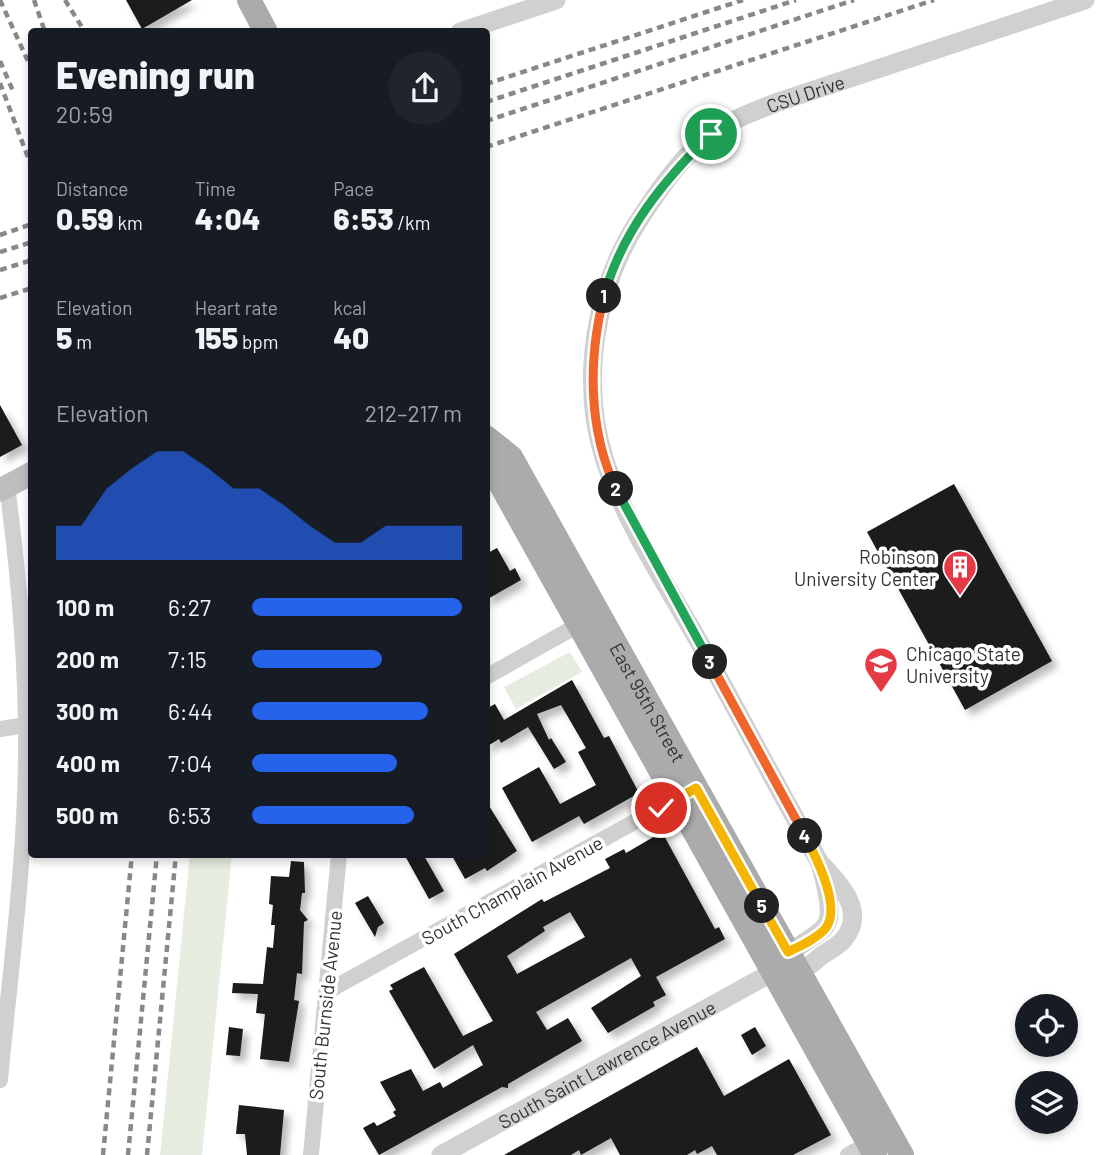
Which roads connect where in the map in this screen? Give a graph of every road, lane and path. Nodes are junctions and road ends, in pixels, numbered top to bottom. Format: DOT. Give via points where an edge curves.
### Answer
graph roads {
  1 [pos="248,0"];
  2 [pos="556,0"];
  3 [pos="1084,0"];
  4 [pos="265,28"];
  5 [pos="472,28"];
  6 [pos="490,465"];
  7 [pos="28,475"];
  8 [pos="4,488"];
  9 [pos="589,619"];
  10 [pos="490,675"];
  11 [pos="26,724"];
  12 [pos="0,729"];
  13 [pos="686,794"];
  14 [pos="339,858"];
  15 [pos="794,962"];
  16 [pos="772,972"];
  17 [pos="328,991"];
  18 [pos="0,1080"];
  19 [pos="870,1146"];
  20 [pos="311,1155"];
  21 [pos="441,1155"];
  22 [pos="902,1155"];
  1 -- 4 [label="main road"];
  2 -- 5 [label="street"];
  3 -- 15 [label="street, CSU Drive" via="783,100 711,134 671,175 632,229 608,284 593,372 593,401 605,458 631,520 820,863 829,922"];
  6 -- 9 [label="main road, East 95th Street"];
  7 -- 8 [label="main road"];
  8 -- 11 [label="street" via="22,603"];
  9 -- 10 [label="street"];
  9 -- 13 [label="main road, East 95th Street"];
  11 -- 12 [label="street"];
  11 -- 18 [label="street" via="18,895"];
  13 -- 15 [label="main road, East 95th Street"];
  13 -- 16 [label="main road, East 95th Street"];
  13 -- 17 [label="street, South Champlain Avenue"];
  14 -- 17 [label="street, South Burnside Avenue"];
  15 -- 16 [label="street"];
  15 -- 19 [label="main road, East 95th Street"];
  16 -- 19 [label="main road, East 95th Street"];
  16 -- 21 [label="street, South Saint Lawrence Avenue"];
  17 -- 20 [label="street, South Burnside Avenue"];
  19 -- 22 [label="main road, East 95th Street"];
}
